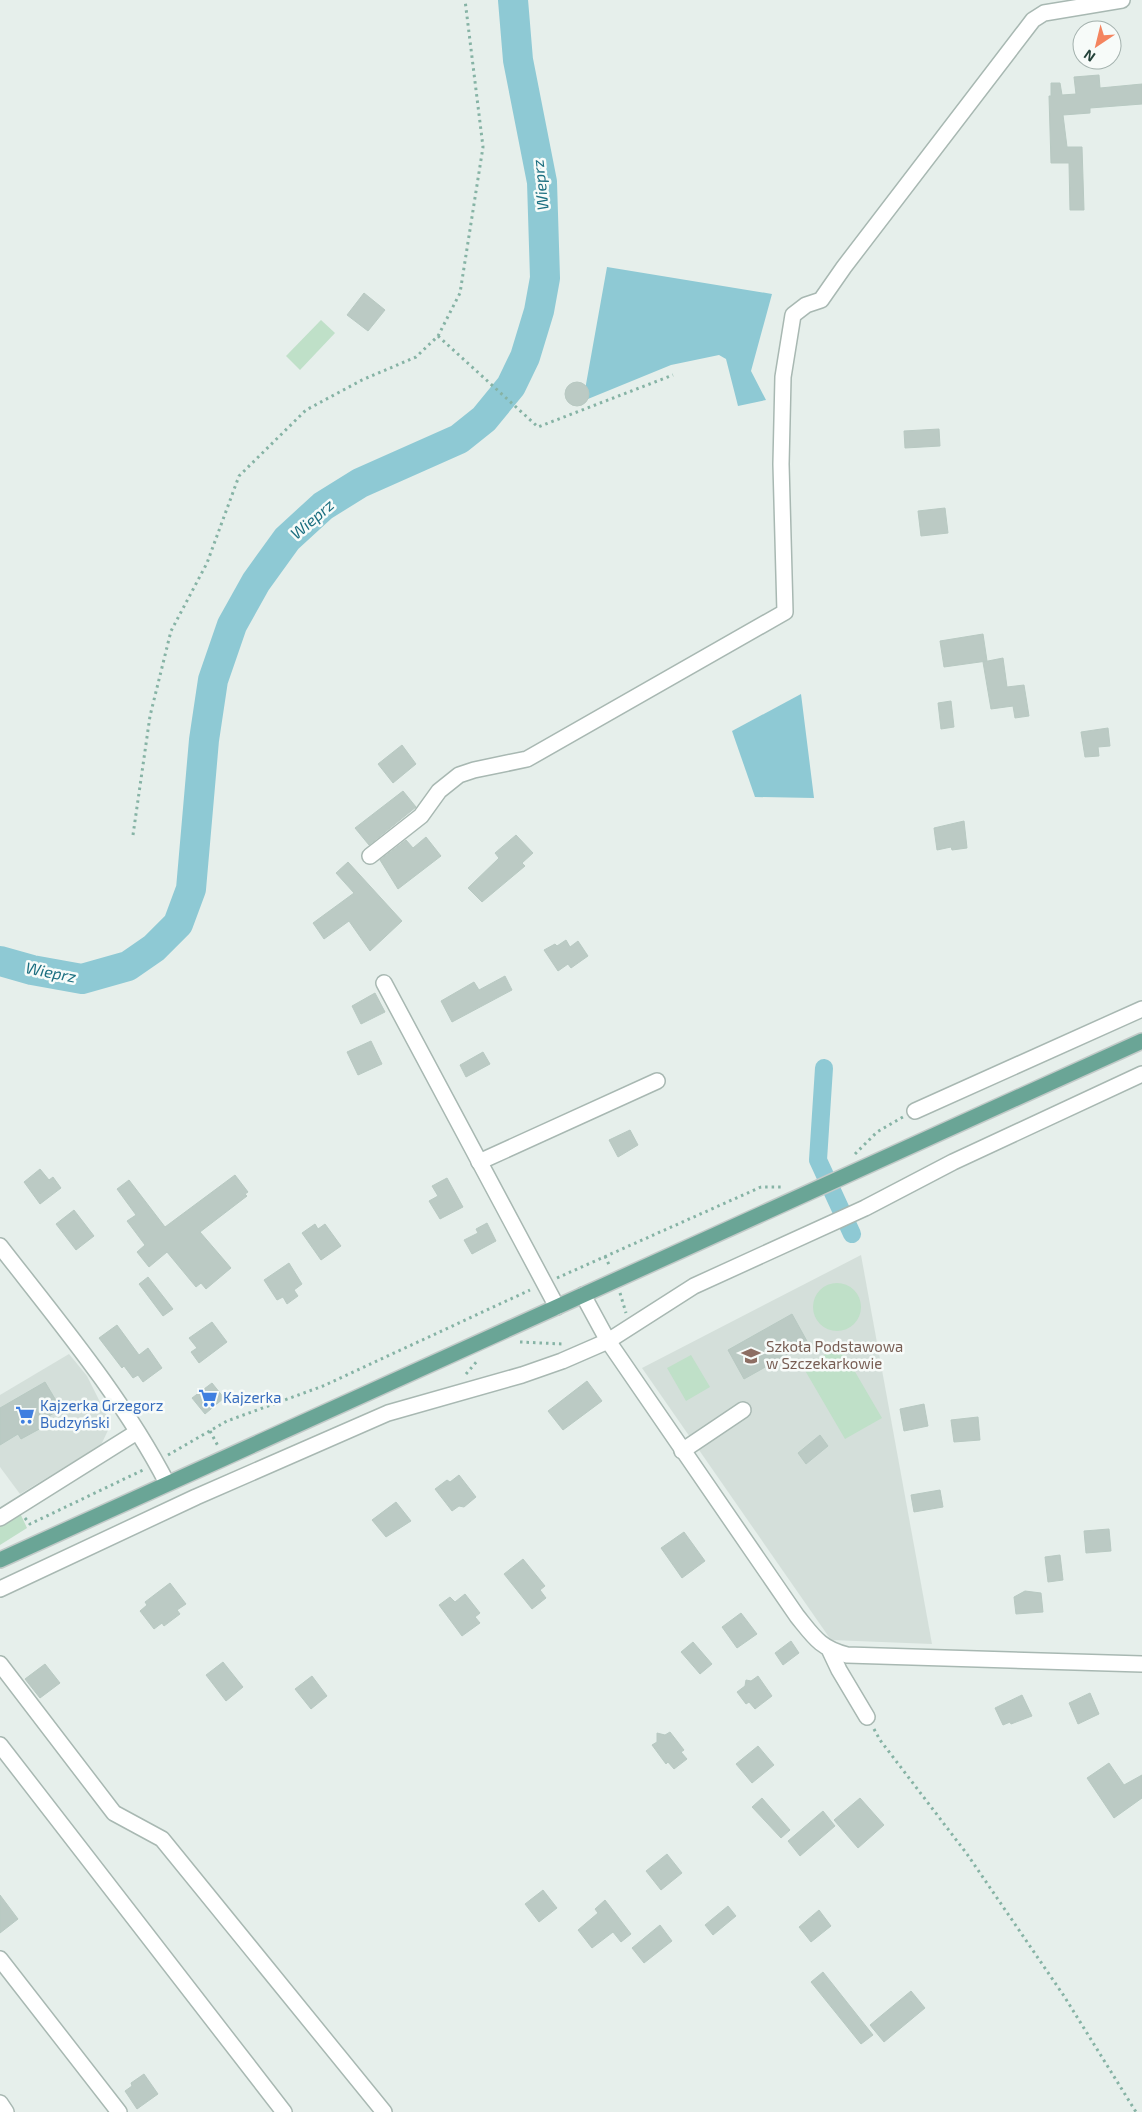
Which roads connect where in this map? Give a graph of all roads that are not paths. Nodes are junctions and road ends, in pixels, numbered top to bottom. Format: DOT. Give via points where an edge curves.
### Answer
graph roads {
  1 [pos="1122,0"];
  2 [pos="370,856"];
  3 [pos="384,983"];
  4 [pos="1142,1009"];
  5 [pos="1142,1041"];
  6 [pos="1142,1074"];
  7 [pos="657,1080"];
  8 [pos="915,1111"];
  9 [pos="479,1162"];
  10 [pos="0,1246"];
  11 [pos="583,1295"];
  12 [pos="557,1306"];
  13 [pos="608,1341"];
  14 [pos="743,1410"];
  15 [pos="137,1432"];
  16 [pos="682,1451"];
  17 [pos="167,1483"];
  18 [pos="0,1518"];
  19 [pos="0,1560"];
  20 [pos="0,1588"];
  21 [pos="830,1650"];
  22 [pos="0,1664"];
  23 [pos="1142,1664"];
  24 [pos="868,1717"];
  25 [pos="0,1745"];
  26 [pos="0,1959"];
  27 [pos="0,2103"];
  28 [pos="6,2112"];
  29 [pos="118,2112"];
  30 [pos="284,2112"];
  31 [pos="384,2112"];
  1 -- 2 [label="street" via="1044,14 1033,20 821,300 806,305 793,315 783,377 781,464 785,612 527,759 459,774 439,791 421,816"];
  3 -- 9 [label="street"];
  4 -- 8 [label="street"];
  5 -- 11 [label="main road"];
  6 -- 13 [label="street" via="953,1162 865,1208 694,1286"];
  7 -- 9 [label="street"];
  9 -- 12 [label="street"];
  10 -- 15 [label="street" via="123,1403"];
  11 -- 12 [label="main road"];
  11 -- 13 [label="street"];
  12 -- 17 [label="main road"];
  13 -- 16 [label="street"];
  13 -- 20 [label="street" via="522,1374 388,1413"];
  14 -- 16 [label="street"];
  15 -- 17 [label="street"];
  15 -- 18 [label="street"];
  16 -- 21 [label="street" via="797,1616 818,1643"];
  17 -- 19 [label="main road"];
  21 -- 23 [label="street" via="847,1655"];
  21 -- 24 [label="street"];
  22 -- 31 [label="street" via="114,1813 162,1840"];
  25 -- 30 [label="street"];
  26 -- 29 [label="street"];
  27 -- 28 [label="street"];
}
